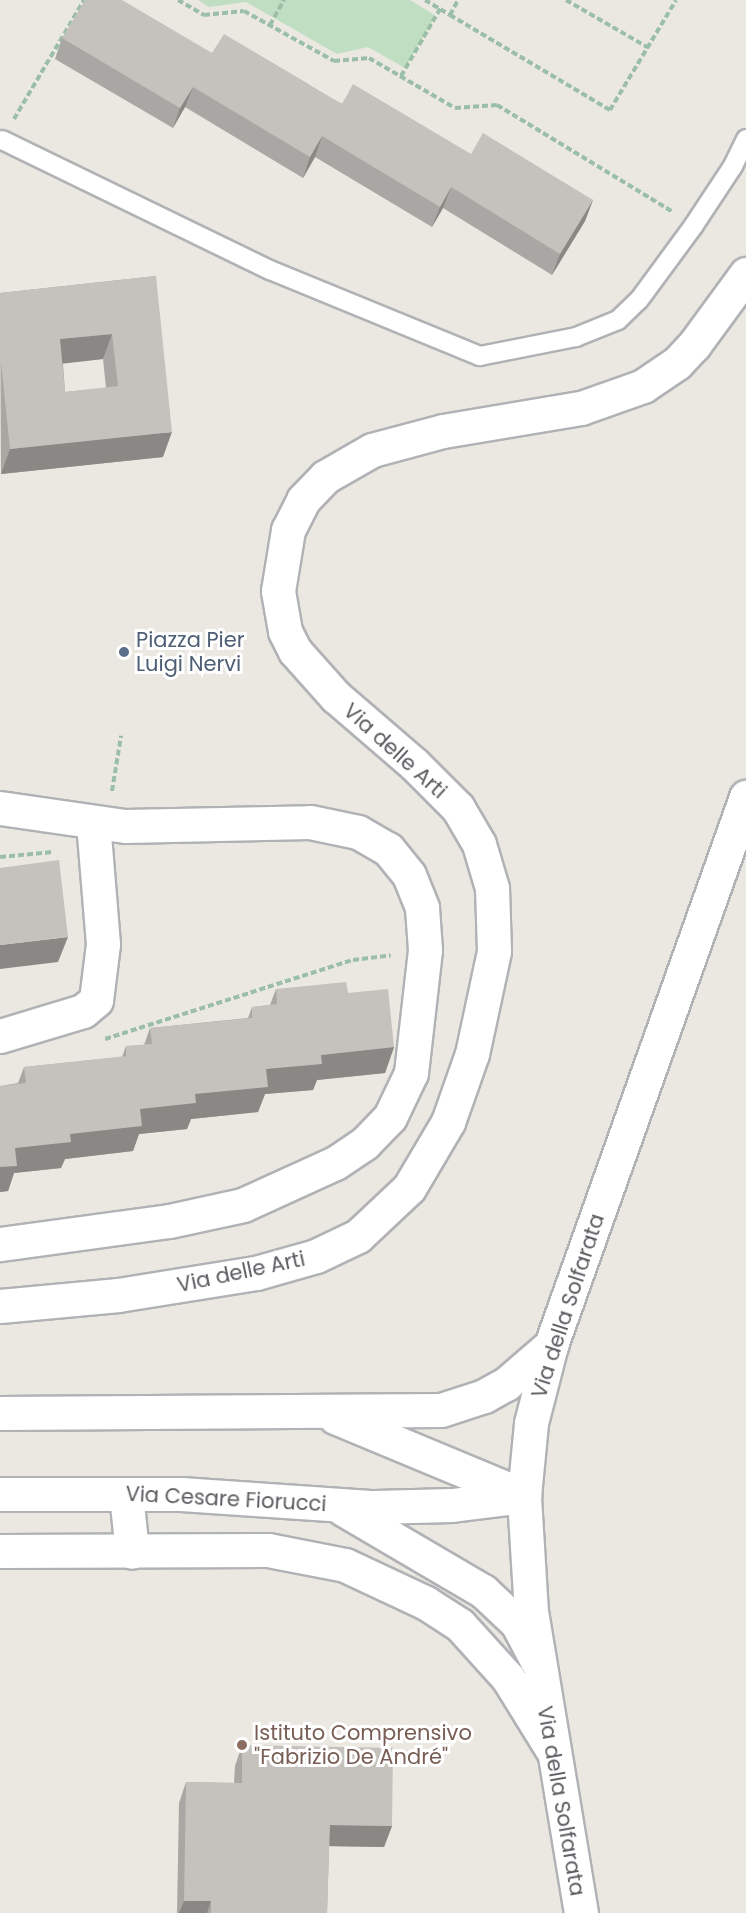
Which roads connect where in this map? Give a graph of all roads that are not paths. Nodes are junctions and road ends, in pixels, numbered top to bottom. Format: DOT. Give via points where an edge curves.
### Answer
graph roads {
  1 [pos="746,139"];
  2 [pos="2,140"];
  3 [pos="746,274"];
  4 [pos="746,797"];
  5 [pos="0,808"];
  6 [pos="98,832"];
  7 [pos="736,853"];
  8 [pos="0,1036"];
  9 [pos="0,1244"];
  10 [pos="0,1306"];
  11 [pos="551,1345"];
  12 [pos="322,1411"];
  13 [pos="0,1413"];
  14 [pos="0,1494"];
  15 [pos="126,1494"];
  16 [pos="524,1496"];
  17 [pos="334,1503"];
  18 [pos="0,1551"];
  19 [pos="132,1552"];
  20 [pos="537,1660"];
  21 [pos="553,1752"];
  22 [pos="580,1911"];
  1 -- 2 [label="lane" via="694,225 639,300 618,320 576,338 480,356 270,270"];
  3 -- 10 [label="street, Via delle Arti" via="694,345 677,363 643,386 581,408 442,432 372,450 325,477 303,500 288,530 278,591 285,631 295,651 336,697 458,808 479,844 492,888 494,951 475,1044 448,1122 410,1188 358,1236 316,1257 256,1273 118,1296"];
  4 -- 7 [label="street, Via della Solfarata"];
  5 -- 6 [label="street"];
  6 -- 8 [label="street" via="103,944 96,1000 83,1011"];
  6 -- 9 [label="street" via="310,822 358,832 388,849 414,886 423,915 424,959 411,1073 390,1118 365,1143 334,1163 243,1205 169,1221"];
  7 -- 11 [label="street, Via della Solfarata"];
  11 -- 12 [label="street" via="506,1384 463,1404 395,1412"];
  11 -- 16 [label="street, Via della Solfarata" via="531,1424"];
  12 -- 13 [label="street"];
  12 -- 16 [label="street"];
  14 -- 15 [label="street, Via Cesare Fiorucci"];
  15 -- 17 [label="street, Via Cesare Fiorucci"];
  15 -- 19 [label="street"];
  16 -- 17 [label="street" via="429,1506"];
  16 -- 20 [label="street, Via della Solfarata" via="526,1569"];
  17 -- 20 [label="street, Via Cesare Fiorucci" via="483,1591 517,1623"];
  18 -- 19 [label="street"];
  19 -- 21 [label="street" via="287,1552 345,1565 382,1582 443,1613 471,1636 525,1701"];
  20 -- 21 [label="street, Via della Solfarata"];
  21 -- 22 [label="street, Via della Solfarata"];
}
